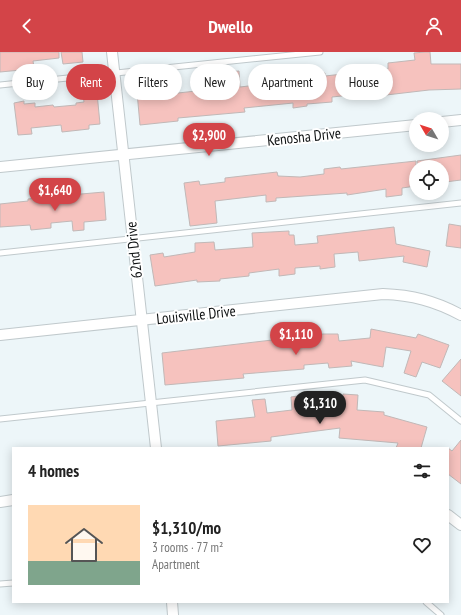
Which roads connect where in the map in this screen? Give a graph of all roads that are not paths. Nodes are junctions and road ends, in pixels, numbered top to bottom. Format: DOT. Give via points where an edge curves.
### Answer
graph roads {
  1 [pos="112,52"];
  2 [pos="320,52"];
  3 [pos="114,64"];
  4 [pos="116,73"];
  5 [pos="66,78"];
  6 [pos="116,82"];
  7 [pos="0,85"];
  8 [pos="461,120"];
  9 [pos="449,121"];
  10 [pos="409,126"];
  11 [pos="124,155"];
  12 [pos="0,167"];
  13 [pos="461,203"];
  14 [pos="133,239"];
  15 [pos="0,253"];
  16 [pos="461,315"];
  17 [pos="142,320"];
  18 [pos="0,336"];
  19 [pos="151,403"];
  20 [pos="0,419"];
  21 [pos="461,421"];
  22 [pos="156,447"];
  23 [pos="12,500"];
  24 [pos="0,502"];
  25 [pos="449,516"];
  26 [pos="461,525"];
  27 [pos="12,583"];
  28 [pos="0,584"];
  29 [pos="172,603"];
  30 [pos="427,603"];
  31 [pos="173,615"];
  32 [pos="441,615"];
  1 -- 3 [label="street, 62nd Drive"];
  2 -- 4 [label="lane"];
  5 -- 7 [label="lane"];
  6 -- 11 [label="street, 62nd Drive"];
  8 -- 9 [label="street"];
  10 -- 11 [label="street, Kenosha Drive"];
  11 -- 12 [label="street, Kenosha Drive"];
  11 -- 14 [label="street, 62nd Drive"];
  13 -- 14 [label="lane"];
  14 -- 15 [label="lane"];
  14 -- 17 [label="street, 62nd Drive"];
  16 -- 17 [label="street, Louisville Drive" via="426,299 383,294"];
  17 -- 18 [label="street, Louisville Drive"];
  17 -- 19 [label="street, 62nd Drive"];
  19 -- 20 [label="lane"];
  19 -- 21 [label="lane" via="365,380 430,395"];
  19 -- 22 [label="street, 62nd Drive"];
  23 -- 24 [label="street"];
  25 -- 26 [label="street"];
  27 -- 28 [label="lane"];
  29 -- 31 [label="street"];
  30 -- 32 [label="lane"];
}
